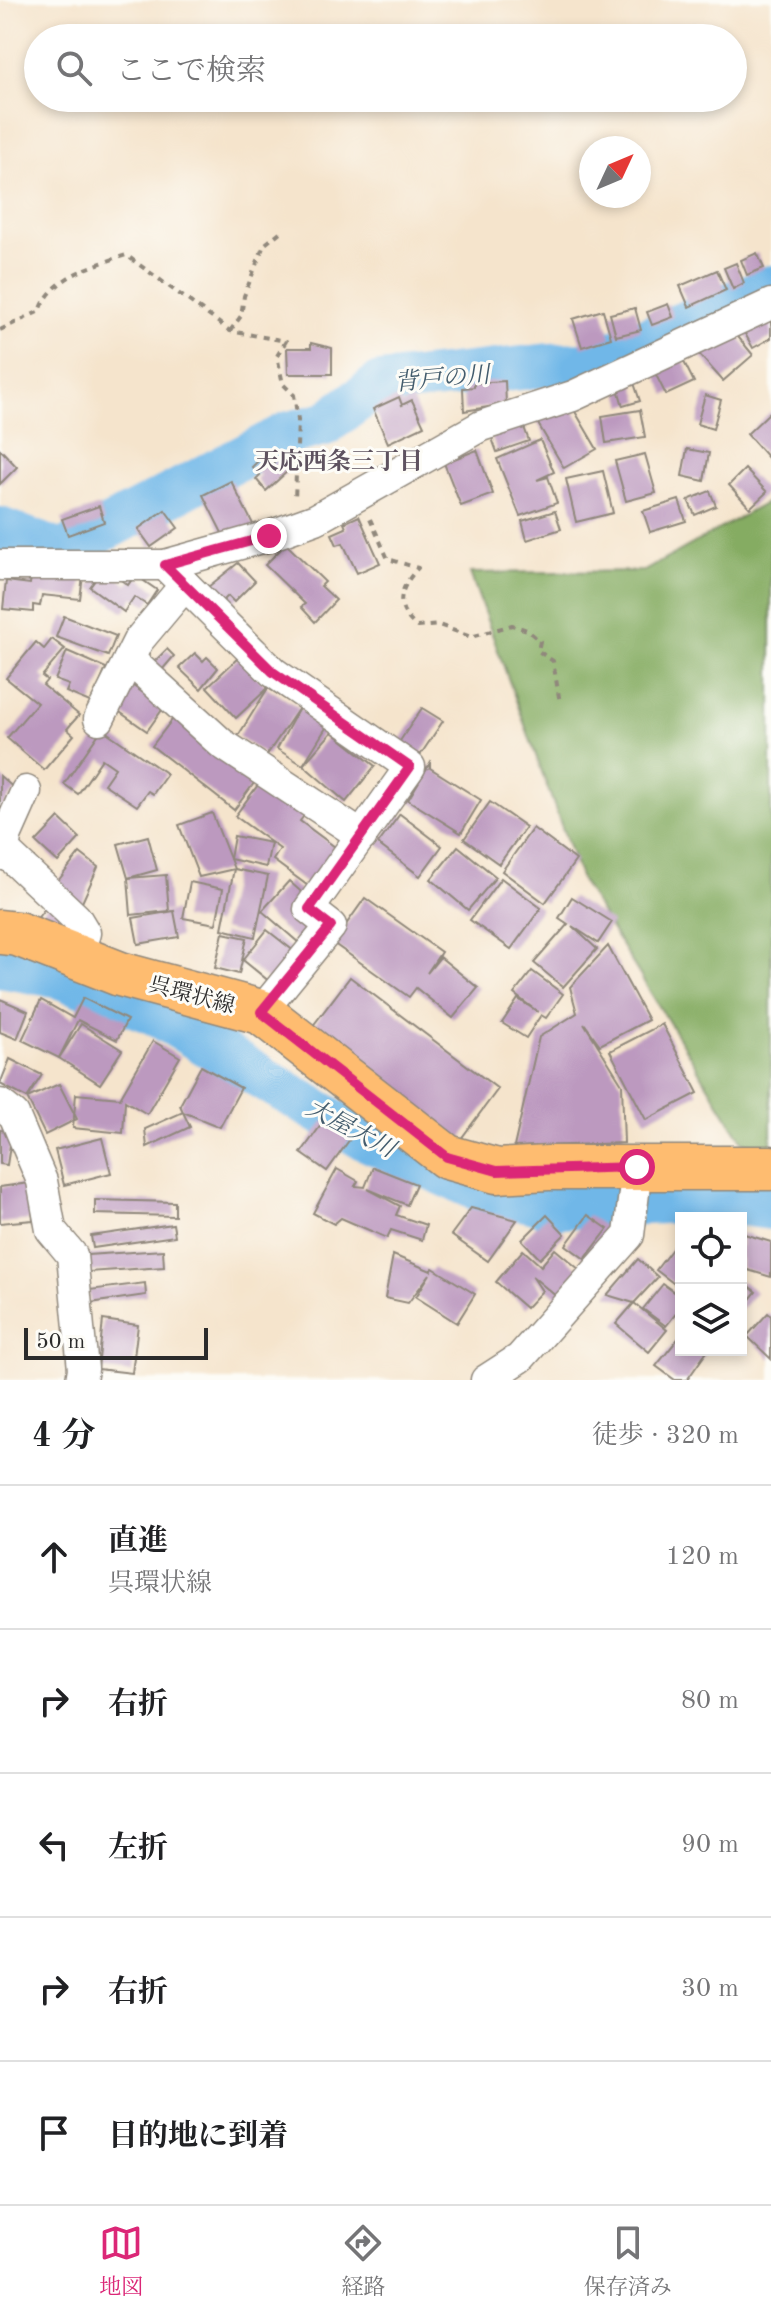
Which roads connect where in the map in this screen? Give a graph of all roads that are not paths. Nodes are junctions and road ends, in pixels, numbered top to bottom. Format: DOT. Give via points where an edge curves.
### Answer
graph roads {
  1 [pos="771,304"];
  2 [pos="0,565"];
  3 [pos="175,575"];
  4 [pos="129,659"];
  5 [pos="99,719"];
  6 [pos="26,791"];
  7 [pos="362,836"];
  8 [pos="2,855"];
  9 [pos="0,932"];
  10 [pos="78,957"];
  11 [pos="261,1012"];
  12 [pos="0,1104"];
  13 [pos="637,1167"];
  14 [pos="771,1168"];
  15 [pos="81,1380"];
  16 [pos="486,1380"];
  1 -- 3 [label="street" via="573,396 481,426 294,527"];
  2 -- 3 [label="street"];
  3 -- 4 [label="street"];
  3 -- 7 [label="street" via="273,672 410,767"];
  4 -- 5 [label="street"];
  4 -- 7 [label="street" via="221,743"];
  6 -- 8 [label="street"];
  7 -- 11 [label="street" via="309,909 331,926"];
  8 -- 10 [label="street" via="10,856 76,918 85,933"];
  9 -- 10 [label="main road, 呉環状線"];
  10 -- 11 [label="main road, 呉環状線" via="120,974"];
  11 -- 13 [label="main road, 呉環状線" via="447,1157 497,1171"];
  12 -- 15 [label="street" via="14,1115 42,1181 51,1230 72,1255"];
  13 -- 14 [label="main road, 呉環状線"];
  13 -- 16 [label="street" via="629,1235 520,1358"];
}
